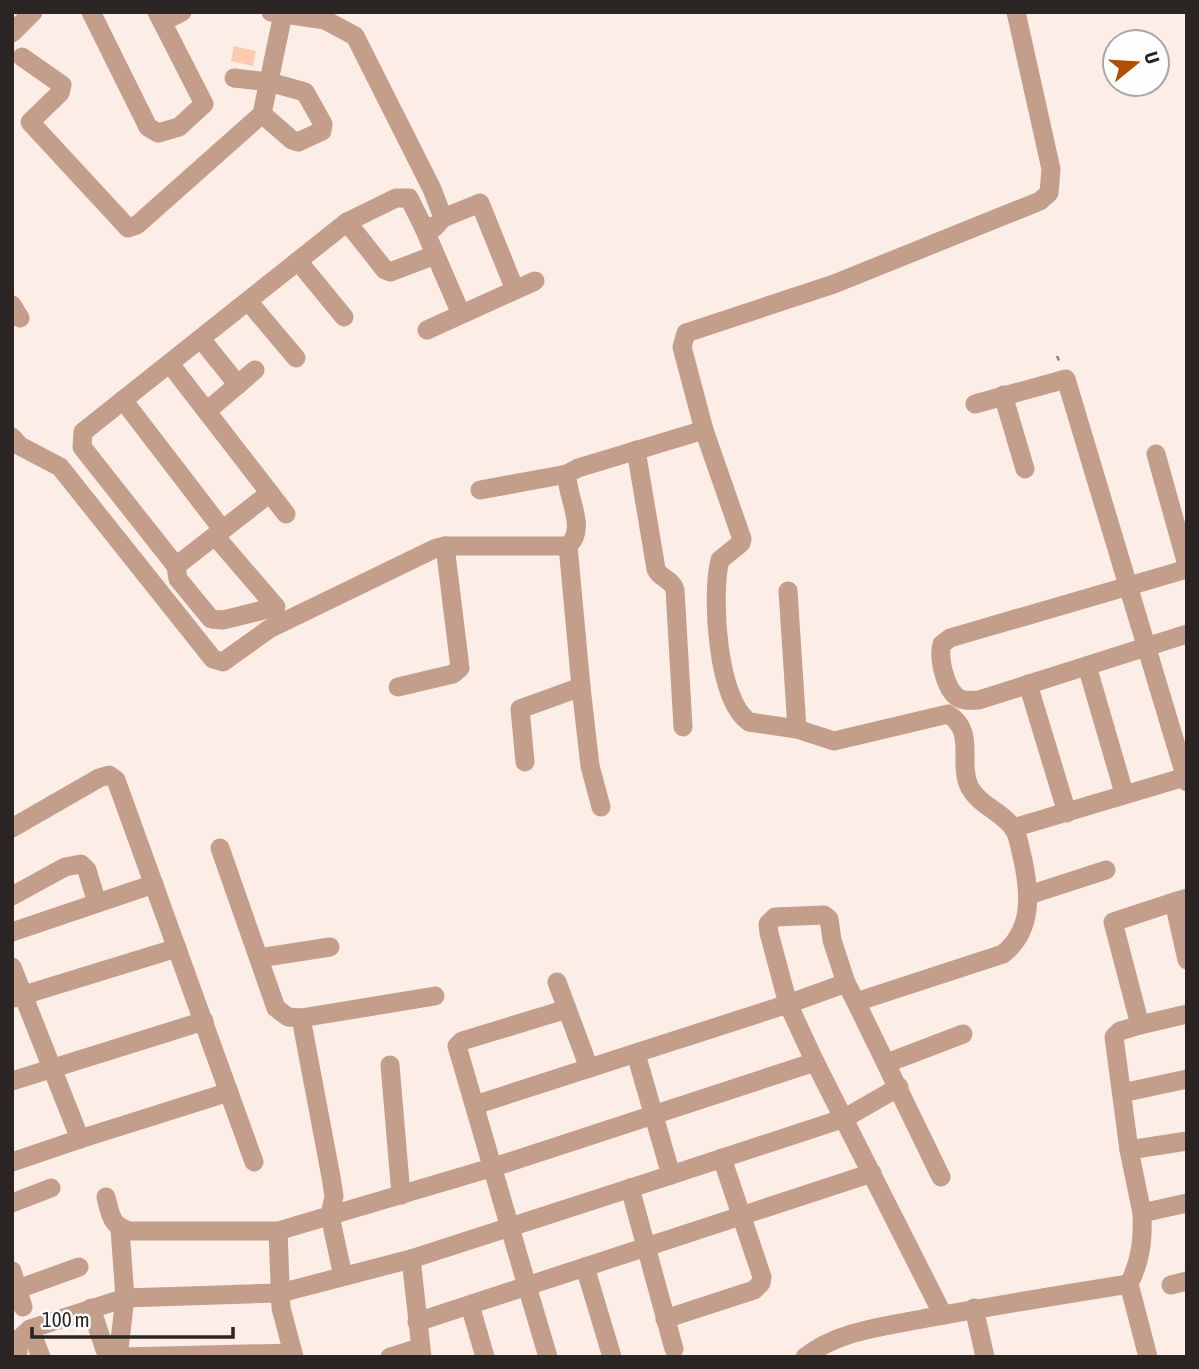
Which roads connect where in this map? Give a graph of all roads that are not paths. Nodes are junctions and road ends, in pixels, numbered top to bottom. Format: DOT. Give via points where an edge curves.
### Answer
graph roads {
  1 [pos="33,12"];
  2 [pos="91,12"];
  3 [pos="182,12"];
  4 [pos="1016,12"];
  5 [pos="277,13"];
  6 [pos="160,17"];
  7 [pos="12,33"];
  8 [pos="22,57"];
  9 [pos="234,79"];
  10 [pos="269,82"];
  11 [pos="261,114"];
  12 [pos="443,218"];
  13 [pos="347,222"];
  14 [pos="423,226"];
  15 [pos="435,255"];
  16 [pos="298,261"];
  17 [pos="535,281"];
  18 [pos="515,290"];
  19 [pos="248,301"];
  20 [pos="461,314"];
  21 [pos="345,317"];
  22 [pos="427,330"];
  23 [pos="201,339"];
  24 [pos="296,358"];
  25 [pos="170,364"];
  26 [pos="255,370"];
  27 [pos="238,385"];
  28 [pos="1003,395"];
  29 [pos="123,400"];
  30 [pos="975,404"];
  31 [pos="207,411"];
  32 [pos="704,430"];
  33 [pos="12,437"];
  34 [pos="636,450"];
  35 [pos="1156,454"];
  36 [pos="1025,469"];
  37 [pos="567,474"];
  38 [pos="480,490"];
  39 [pos="270,492"];
  40 [pos="286,514"];
  41 [pos="218,532"];
  42 [pos="445,546"];
  43 [pos="568,546"];
  44 [pos="176,566"];
  45 [pos="1187,567"];
  46 [pos="1128,587"];
  47 [pos="788,591"];
  48 [pos="1187,635"];
  49 [pos="1147,647"];
  50 [pos="1087,666"];
  51 [pos="1028,684"];
  52 [pos="398,687"];
  53 [pos="580,687"];
  54 [pos="683,727"];
  55 [pos="797,729"];
  56 [pos="525,762"];
  57 [pos="1185,769"];
  58 [pos="1124,793"];
  59 [pos="601,807"];
  60 [pos="1067,813"];
  61 [pos="12,828"];
  62 [pos="1013,828"];
  63 [pos="220,848"];
  64 [pos="1106,870"];
  65 [pos="154,884"];
  66 [pos="1030,895"];
  67 [pos="12,896"];
  68 [pos="1180,900"];
  69 [pos="97,903"];
  70 [pos="12,932"];
  71 [pos="331,947"];
  72 [pos="177,948"];
  73 [pos="259,958"];
  74 [pos="1187,960"];
  75 [pos="12,967"];
  76 [pos="557,982"];
  77 [pos="846,982"];
  78 [pos="18,996"];
  79 [pos="435,996"];
  80 [pos="856,1002"];
  81 [pos="788,1004"];
  82 [pos="567,1009"];
  83 [pos="1187,1014"];
  84 [pos="301,1018"];
  85 [pos="204,1021"];
  86 [pos="1140,1025"];
  87 [pos="963,1034"];
  88 [pos="636,1054"];
  89 [pos="815,1062"];
  90 [pos="887,1063"];
  91 [pos="390,1065"];
  92 [pos="52,1067"];
  93 [pos="589,1068"];
  94 [pos="1187,1079"];
  95 [pos="12,1081"];
  96 [pos="899,1087"];
  97 [pos="229,1092"];
  98 [pos="1122,1093"];
  99 [pos="475,1105"];
  100 [pos="655,1113"];
  101 [pos="845,1118"];
  102 [pos="80,1139"];
  103 [pos="1187,1141"];
  104 [pos="1129,1150"];
  105 [pos="722,1158"];
  106 [pos="12,1162"];
  107 [pos="254,1162"];
  108 [pos="494,1167"];
  109 [pos="872,1173"];
  110 [pos="671,1175"];
  111 [pos="941,1177"];
  112 [pos="51,1188"];
  113 [pos="630,1188"];
  114 [pos="401,1195"];
  115 [pos="106,1197"];
  116 [pos="12,1203"];
  117 [pos="1187,1203"];
  118 [pos="1142,1213"];
  119 [pos="330,1216"];
  120 [pos="741,1218"];
  121 [pos="512,1226"];
  122 [pos="120,1229"];
  123 [pos="278,1231"];
  124 [pos="645,1248"];
  125 [pos="411,1259"];
  126 [pos="79,1266"];
  127 [pos="585,1267"];
  128 [pos="343,1276"];
  129 [pos="1129,1284"];
  130 [pos="527,1286"];
  131 [pos="18,1289"];
  132 [pos="280,1293"];
  133 [pos="125,1298"];
  134 [pos="470,1305"];
  135 [pos="91,1308"];
  136 [pos="974,1308"];
  137 [pos="943,1315"];
  138 [pos="665,1319"];
  139 [pos="417,1322"];
  140 [pos="30,1329"];
  141 [pos="674,1349"];
  142 [pos="420,1352"];
  143 [pos="294,1355"];
  144 [pos="18,1357"];
  145 [pos="41,1357"];
  146 [pos="119,1357"];
  147 [pos="390,1357"];
  148 [pos="485,1357"];
  149 [pos="548,1357"];
  150 [pos="612,1357"];
  151 [pos="805,1357"];
  152 [pos="985,1357"];
  153 [pos="1148,1357"];
  1 -- 7 [label="street"];
  2 -- 6 [label="street" via="148,127 158,133 179,127 204,104"];
  3 -- 6 [label="street"];
  4 -- 32 [label="street" via="1051,169 1049,193 1040,201 834,284 687,333 682,347"];
  5 -- 10 [label="street"];
  5 -- 12 [label="street" via="325,20 355,36"];
  8 -- 11 [label="street" via="62,85 60,93 25,127 128,228 137,225"];
  9 -- 10 [label="street"];
  10 -- 11 [label="street"];
  10 -- 11 [label="street" via="305,92 323,124 322,131 298,142"];
  12 -- 14 [label="street" via="435,227"];
  12 -- 18 [label="street" via="480,204"];
  13 -- 14 [label="street" via="396,198 409,198"];
  13 -- 15 [label="street" via="385,270 395,271"];
  13 -- 16 [label="street"];
  14 -- 15 [label="street"];
  15 -- 20 [label="street"];
  16 -- 19 [label="street"];
  16 -- 21 [label="street"];
  17 -- 18 [label="street"];
  18 -- 20 [label="street"];
  19 -- 23 [label="street"];
  19 -- 24 [label="street"];
  20 -- 22 [label="street"];
  23 -- 25 [label="street"];
  23 -- 27 [label="street"];
  25 -- 29 [label="street"];
  25 -- 31 [label="street"];
  26 -- 27 [label="street"];
  27 -- 31 [label="street"];
  28 -- 30 [label="street"];
  28 -- 36 [label="street"];
  28 -- 46 [label="street" via="1066,379"];
  29 -- 41 [label="street"];
  29 -- 44 [label="street" via="83,432 82,447"];
  31 -- 39 [label="street"];
  32 -- 34 [label="street"];
  32 -- 55 [label="street" via="741,539 719,563 719,630 728,685 737,709 749,722"];
  33 -- 42 [label="street" via="61,467 219,662 229,660 269,629"];
  34 -- 37 [label="street"];
  34 -- 54 [label="street" via="656,569 675,590"];
  35 -- 45 [label="street"];
  37 -- 38 [label="street"];
  37 -- 43 [label="street" via="577,530"];
  39 -- 40 [label="street"];
  39 -- 41 [label="street"];
  41 -- 44 [label="street"];
  41 -- 44 [label="street" via="276,607 223,621 211,619 178,579"];
  42 -- 43 [label="street"];
  42 -- 52 [label="street" via="460,668 453,674"];
  43 -- 53 [label="street"];
  45 -- 46 [label="street"];
  46 -- 49 [label="street"];
  46 -- 51 [label="street" via="942,644 939,654 956,696 966,701"];
  47 -- 55 [label="street"];
  48 -- 49 [label="street"];
  49 -- 50 [label="street"];
  49 -- 57 [label="street"];
  50 -- 51 [label="street"];
  50 -- 58 [label="street"];
  51 -- 60 [label="street"];
  53 -- 56 [label="street" via="520,709"];
  53 -- 59 [label="street" via="590,766"];
  55 -- 62 [label="street" via="834,741 948,714 964,732 970,787"];
  57 -- 58 [label="street"];
  58 -- 60 [label="street"];
  60 -- 62 [label="street"];
  61 -- 65 [label="street" via="109,775 120,788"];
  62 -- 66 [label="street"];
  63 -- 73 [label="street"];
  64 -- 66 [label="street"];
  65 -- 69 [label="street"];
  65 -- 72 [label="street"];
  66 -- 80 [label="street" via="1017,943 1003,954"];
  67 -- 69 [label="street" via="65,867 80,864 87,870"];
  68 -- 74 [label="street"];
  68 -- 86 [label="street" via="1114,922"];
  69 -- 70 [label="street"];
  71 -- 73 [label="street"];
  72 -- 78 [label="street"];
  72 -- 85 [label="street"];
  73 -- 84 [label="street" via="276,1009"];
  75 -- 78 [label="street"];
  76 -- 82 [label="street"];
  77 -- 80 [label="street"];
  77 -- 81 [label="street"];
  77 -- 81 [label="street" via="829,919 824,915 775,918 768,928"];
  78 -- 92 [label="street"];
  79 -- 84 [label="street"];
  80 -- 90 [label="street"];
  81 -- 88 [label="street"];
  81 -- 89 [label="street"];
  82 -- 93 [label="street"];
  82 -- 99 [label="street" via="457,1046"];
  83 -- 86 [label="street"];
  84 -- 119 [label="street" via="334,1196"];
  85 -- 92 [label="street"];
  85 -- 97 [label="street"];
  86 -- 98 [label="street" via="1114,1037"];
  87 -- 90 [label="street"];
  88 -- 93 [label="street"];
  88 -- 100 [label="street"];
  89 -- 100 [label="street"];
  89 -- 101 [label="street"];
  90 -- 96 [label="street"];
  91 -- 114 [label="street"];
  92 -- 95 [label="street"];
  92 -- 102 [label="street"];
  93 -- 99 [label="street"];
  94 -- 98 [label="street"];
  96 -- 101 [label="street"];
  96 -- 111 [label="street"];
  97 -- 102 [label="street"];
  97 -- 107 [label="street"];
  98 -- 104 [label="street"];
  99 -- 108 [label="street"];
  100 -- 108 [label="street"];
  100 -- 110 [label="street"];
  101 -- 105 [label="street"];
  101 -- 109 [label="street"];
  102 -- 106 [label="street"];
  103 -- 104 [label="street"];
  104 -- 118 [label="street"];
  105 -- 110 [label="street"];
  105 -- 120 [label="street"];
  108 -- 114 [label="street"];
  108 -- 121 [label="street"];
  109 -- 120 [label="street"];
  109 -- 137 [label="street"];
  110 -- 113 [label="street"];
  112 -- 116 [label="street"];
  113 -- 121 [label="street"];
  113 -- 124 [label="street"];
  114 -- 119 [label="street"];
  115 -- 122 [label="street"];
  117 -- 118 [label="street"];
  118 -- 129 [label="street" via="1139,1263"];
  119 -- 123 [label="street"];
  119 -- 128 [label="street"];
  120 -- 124 [label="street"];
  120 -- 138 [label="street" via="761,1283 754,1290"];
  121 -- 125 [label="street"];
  121 -- 130 [label="street"];
  122 -- 123 [label="street"];
  122 -- 133 [label="street"];
  123 -- 132 [label="street"];
  124 -- 127 [label="street"];
  124 -- 138 [label="street"];
  125 -- 128 [label="street"];
  125 -- 139 [label="street"];
  126 -- 131 [label="street"];
  127 -- 130 [label="street"];
  127 -- 150 [label="street"];
  128 -- 132 [label="street"];
  129 -- 136 [label="street"];
  129 -- 153 [label="street"];
  130 -- 134 [label="street"];
  130 -- 149 [label="street"];
  132 -- 133 [label="street"];
  132 -- 143 [label="street"];
  133 -- 135 [label="street"];
  133 -- 146 [label="street"];
  134 -- 139 [label="street"];
  134 -- 148 [label="street"];
  135 -- 140 [label="street"];
  135 -- 146 [label="street" via="105,1350"];
  136 -- 137 [label="street"];
  136 -- 152 [label="street"];
  137 -- 151 [label="street" via="855,1333 826,1343"];
  138 -- 141 [label="street"];
  139 -- 142 [label="street"];
  140 -- 144 [label="street" via="18,1340"];
  140 -- 145 [label="street"];
  142 -- 147 [label="street"];
  143 -- 146 [label="street"];
}
